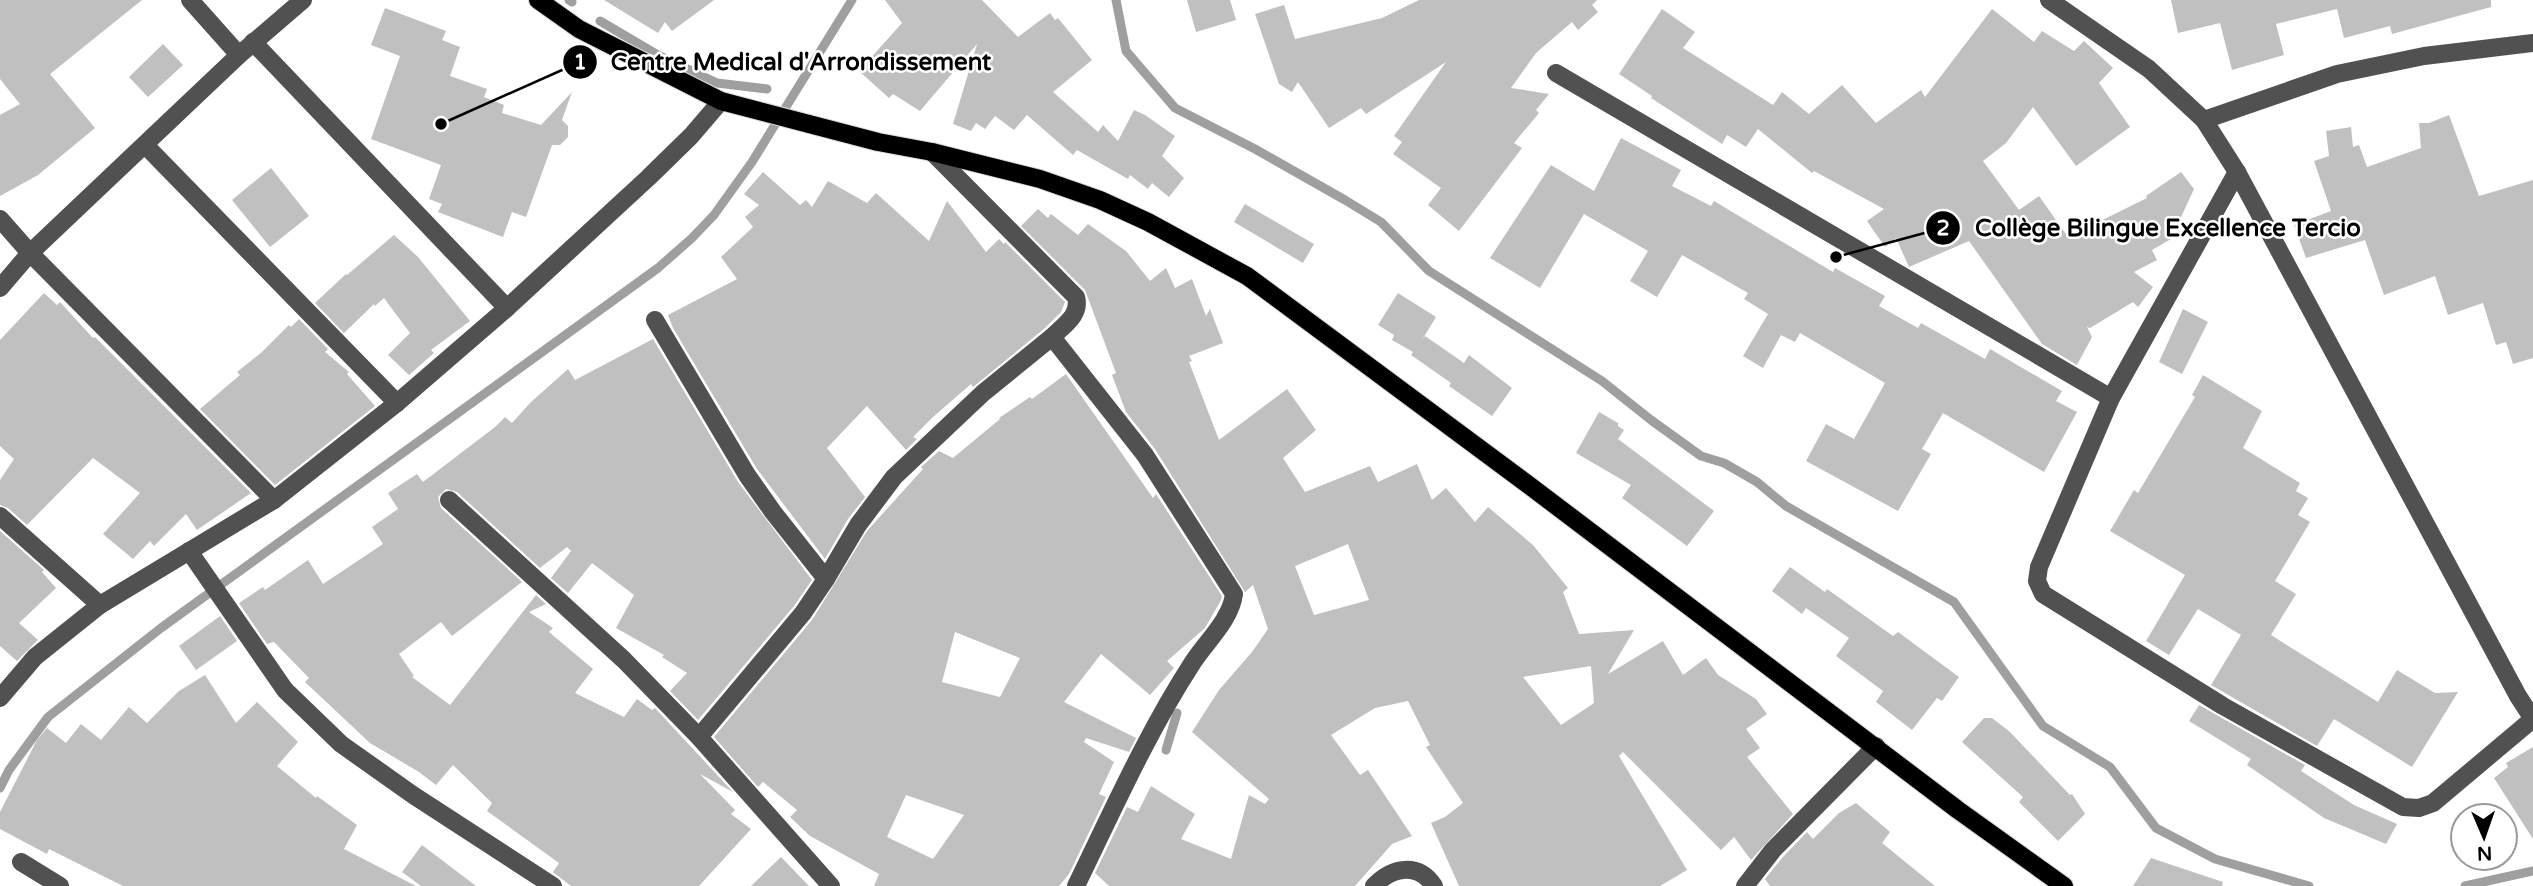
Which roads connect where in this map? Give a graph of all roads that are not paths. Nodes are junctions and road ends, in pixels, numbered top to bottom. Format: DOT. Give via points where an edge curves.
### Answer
graph roads {
  1 [pos="190,0"];
  2 [pos="303,0"];
  3 [pos="538,0"];
  4 [pos="2049,0"];
  5 [pos="253,42"];
  6 [pos="2533,43"];
  7 [pos="239,55"];
  8 [pos="1556,73"];
  9 [pos="722,101"];
  10 [pos="2204,120"];
  11 [pos="145,145"];
  12 [pos="932,152"];
  13 [pos="2237,172"];
  14 [pos="0,219"];
  15 [pos="30,253"];
  16 [pos="0,288"];
  17 [pos="507,308"];
  18 [pos="655,320"];
  19 [pos="1052,337"];
  20 [pos="2111,398"];
  21 [pos="397,403"];
  22 [pos="274,500"];
  23 [pos="449,500"];
  24 [pos="0,516"];
  25 [pos="189,551"];
  26 [pos="827,579"];
  27 [pos="100,605"];
  28 [pos="2525,691"];
  29 [pos="0,698"];
  30 [pos="2533,719"];
  31 [pos="699,737"];
  32 [pos="1876,746"];
  33 [pos="21,862"];
  34 [pos="60,886"];
  35 [pos="553,886"];
  36 [pos="831,886"];
  37 [pos="1076,886"];
  38 [pos="1374,886"];
  39 [pos="1434,886"];
  40 [pos="1745,886"];
  41 [pos="2064,886"];
  1 -- 7 [label="street"];
  2 -- 5 [label="street"];
  3 -- 9 [label="main road" via="579,29"];
  4 -- 10 [label="street" via="2149,69"];
  5 -- 7 [label="street"];
  5 -- 17 [label="street"];
  6 -- 10 [label="street" via="2424,56 2337,74"];
  7 -- 11 [label="street"];
  8 -- 20 [label="street"];
  9 -- 12 [label="main road"];
  9 -- 17 [label="street" via="649,178"];
  10 -- 13 [label="street"];
  11 -- 15 [label="street"];
  11 -- 21 [label="street"];
  12 -- 19 [label="street" via="1076,297 1079,305 1074,315"];
  12 -- 32 [label="main road" via="1041,179 1100,200 1247,276"];
  13 -- 20 [label="street"];
  13 -- 28 [label="street"];
  14 -- 15 [label="street"];
  15 -- 16 [label="street"];
  15 -- 22 [label="street"];
  17 -- 21 [label="street"];
  18 -- 26 [label="street" via="747,475"];
  19 -- 26 [label="street" via="894,477 858,525"];
  19 -- 37 [label="street" via="1145,455 1234,594 1228,613 1157,723"];
  20 -- 30 [label="street" via="2039,567 2037,581 2043,594 2223,706 2403,807 2433,803"];
  21 -- 22 [label="street"];
  22 -- 25 [label="street"];
  23 -- 31 [label="street" via="624,660"];
  24 -- 27 [label="street"];
  25 -- 27 [label="street"];
  25 -- 35 [label="street" via="285,690 341,744"];
  26 -- 31 [label="street" via="775,649"];
  27 -- 29 [label="street" via="36,657"];
  28 -- 30 [label="street"];
  31 -- 36 [label="street"];
  32 -- 40 [label="street" via="1773,850"];
  32 -- 41 [label="main road"];
  33 -- 34 [label="street"];
  38 -- 39 [label="street" via="1406,869 1422,873"];
}
